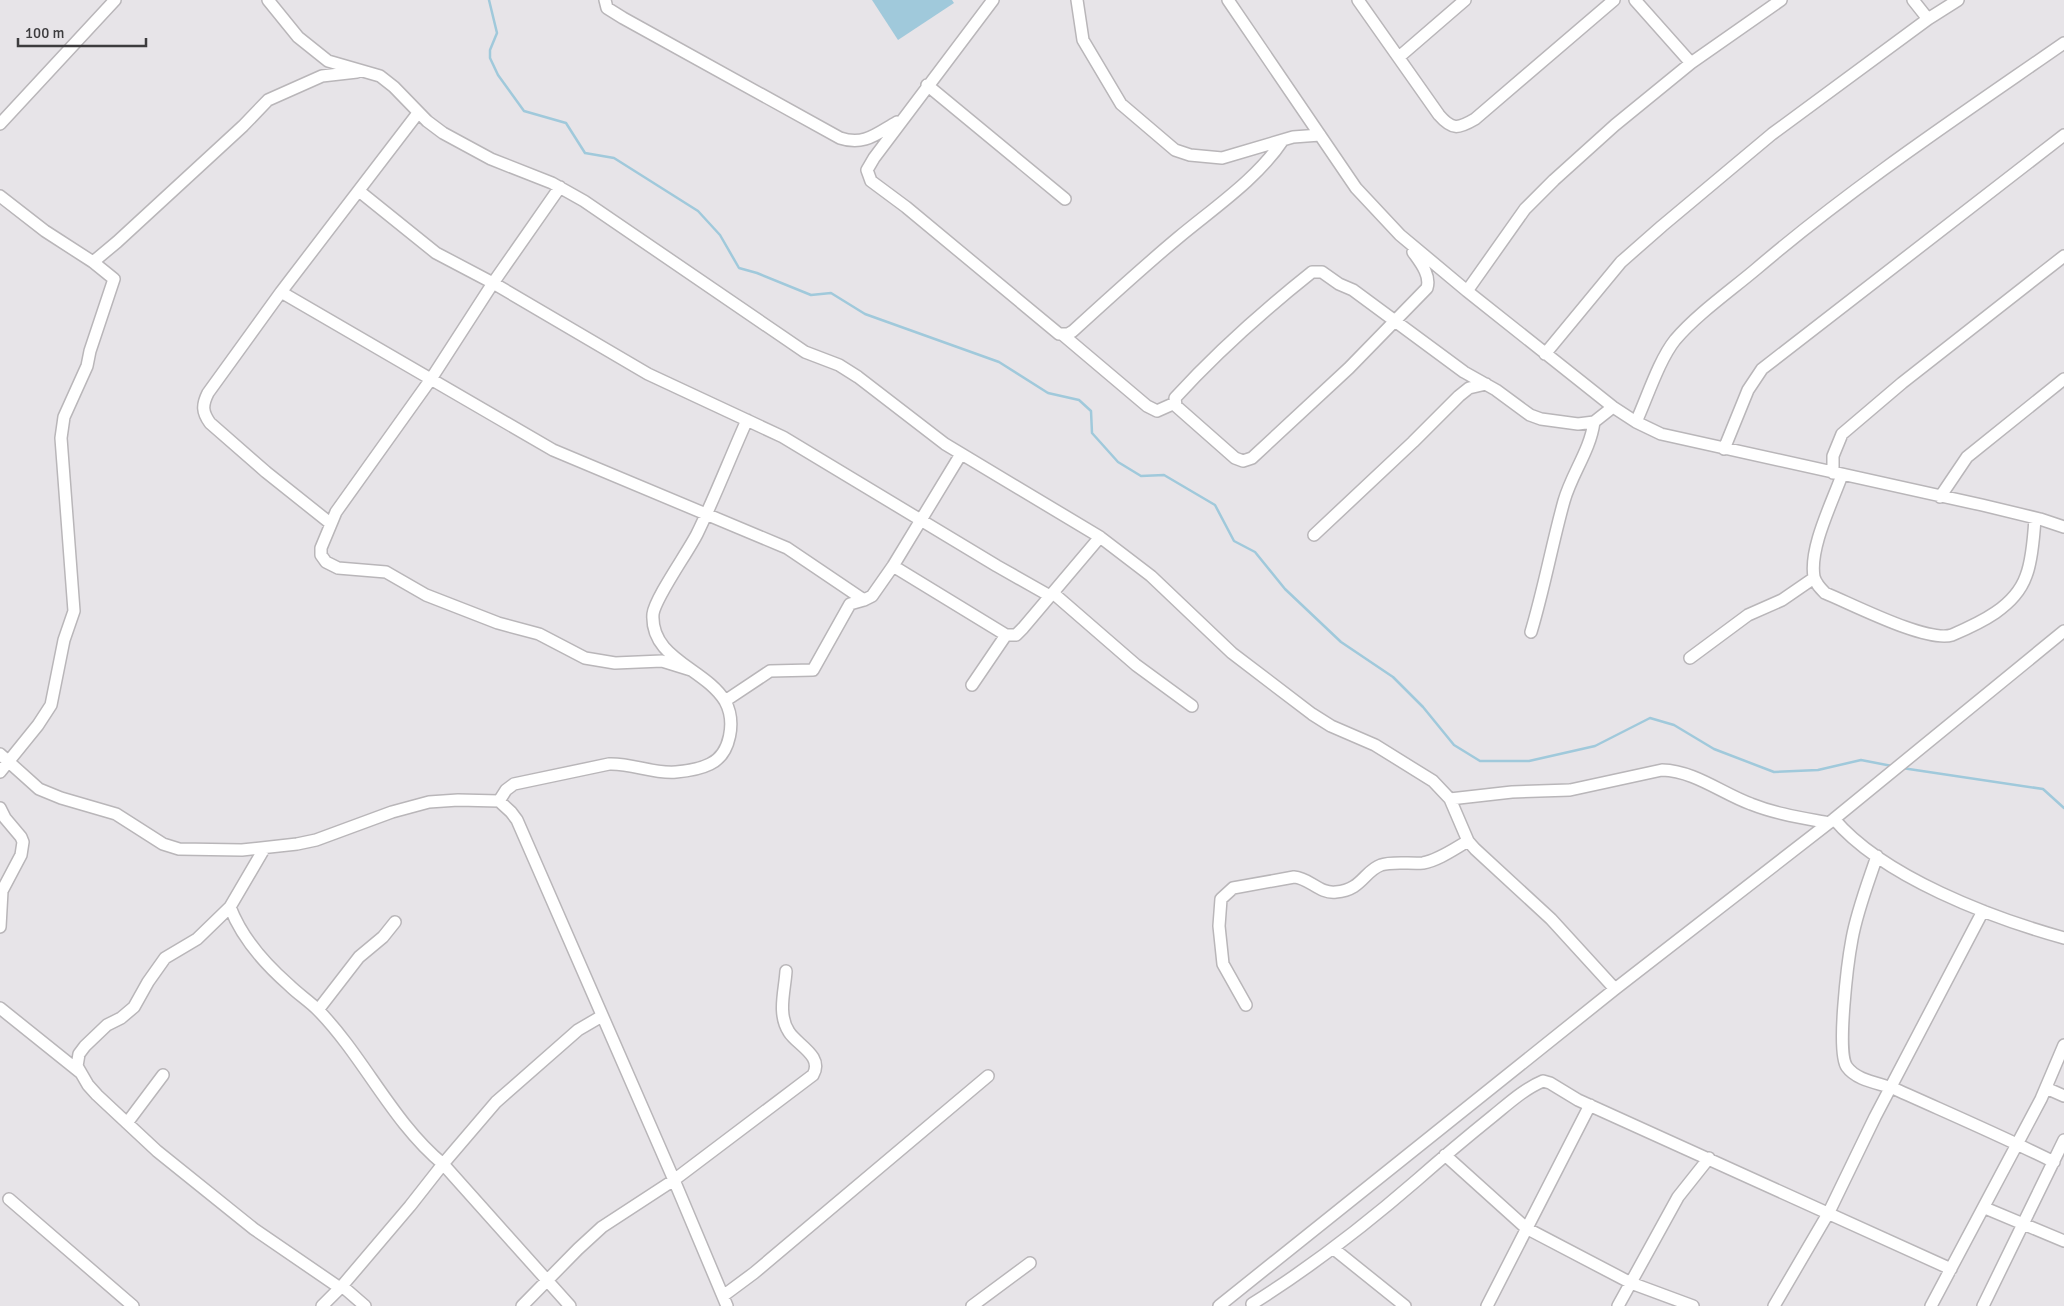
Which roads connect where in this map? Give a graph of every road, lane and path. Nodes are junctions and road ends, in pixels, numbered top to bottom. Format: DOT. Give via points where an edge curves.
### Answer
graph roads {
  1 [pos="116,0"];
  2 [pos="268,0"];
  3 [pos="605,0"];
  4 [pos="993,0"];
  5 [pos="1077,0"];
  6 [pos="1228,0"];
  7 [pos="1358,0"];
  8 [pos="1465,0"];
  9 [pos="1614,0"];
  10 [pos="1635,0"];
  11 [pos="1781,0"];
  12 [pos="1913,0"];
  13 [pos="1958,0"];
  14 [pos="1928,19"];
  15 [pos="2064,43"];
  16 [pos="1399,58"];
  17 [pos="1691,63"];
  18 [pos="362,71"];
  19 [pos="927,86"];
  20 [pos="418,113"];
  21 [pos="902,119"];
  22 [pos="0,124"];
  23 [pos="1320,135"];
  24 [pos="2064,135"];
  25 [pos="1283,140"];
  26 [pos="560,187"];
  27 [pos="359,191"];
  28 [pos="0,196"];
  29 [pos="1065,199"];
  30 [pos="1400,234"];
  31 [pos="2064,256"];
  32 [pos="93,262"];
  33 [pos="493,283"];
  34 [pos="1467,291"];
  35 [pos="281,292"];
  36 [pos="1396,320"];
  37 [pos="1063,335"];
  38 [pos="1544,354"];
  39 [pos="431,379"];
  40 [pos="2064,379"];
  41 [pos="1486,384"];
  42 [pos="1175,403"];
  43 [pos="1613,407"];
  44 [pos="746,420"];
  45 [pos="1594,422"];
  46 [pos="1636,422"];
  47 [pos="1724,449"];
  48 [pos="961,454"];
  49 [pos="1837,474"];
  50 [pos="1940,497"];
  51 [pos="706,513"];
  52 [pos="2035,518"];
  53 [pos="921,519"];
  54 [pos="330,523"];
  55 [pos="2064,527"];
  56 [pos="1314,535"];
  57 [pos="1100,537"];
  58 [pos="892,566"];
  59 [pos="1814,578"];
  60 [pos="1051,595"];
  61 [pos="864,600"];
  62 [pos="2064,631"];
  63 [pos="1531,632"];
  64 [pos="1006,635"];
  65 [pos="1690,658"];
  66 [pos="691,670"];
  67 [pos="972,685"];
  68 [pos="725,702"];
  69 [pos="1192,706"];
  70 [pos="4,758"];
  71 [pos="0,772"];
  72 [pos="1450,799"];
  73 [pos="499,801"];
  74 [pos="0,808"];
  75 [pos="1832,821"];
  76 [pos="1468,842"];
  77 [pos="264,848"];
  78 [pos="1877,856"];
  79 [pos="1,891"];
  80 [pos="230,907"];
  81 [pos="1983,911"];
  82 [pos="395,922"];
  83 [pos="0,927"];
  84 [pos="2064,938"];
  85 [pos="786,971"];
  86 [pos="1615,989"];
  87 [pos="1246,1005"];
  88 [pos="0,1008"];
  89 [pos="318,1010"];
  90 [pos="602,1016"];
  91 [pos="2064,1045"];
  92 [pos="81,1073"];
  93 [pos="163,1075"];
  94 [pos="988,1076"];
  95 [pos="1892,1088"];
  96 [pos="2046,1088"];
  97 [pos="2064,1096"];
  98 [pos="1590,1105"];
  99 [pos="127,1123"];
  100 [pos="2064,1140"];
  101 [pos="2018,1144"];
  102 [pos="1445,1155"];
  103 [pos="1709,1158"];
  104 [pos="2054,1162"];
  105 [pos="443,1164"];
  106 [pos="674,1180"];
  107 [pos="9,1198"];
  108 [pos="1985,1208"];
  109 [pos="1829,1212"];
  110 [pos="2024,1224"];
  111 [pos="1526,1228"];
  112 [pos="2064,1241"];
  113 [pos="1334,1248"];
  114 [pos="1030,1263"];
  115 [pos="1951,1269"];
  116 [pos="547,1280"];
  117 [pos="1631,1283"];
  118 [pos="1243,1286"];
  119 [pos="341,1287"];
  120 [pos="725,1301"];
  121 [pos="1252,1305"];
  122 [pos="133,1306"];
  123 [pos="322,1306"];
  124 [pos="365,1306"];
  125 [pos="522,1306"];
  126 [pos="570,1306"];
  127 [pos="972,1306"];
  128 [pos="1218,1306"];
  129 [pos="1405,1306"];
  130 [pos="1487,1306"];
  131 [pos="1618,1306"];
  132 [pos="1693,1306"];
  133 [pos="1774,1306"];
  134 [pos="1931,1306"];
  135 [pos="1984,1306"];
  1 -- 22 [label="street"];
  2 -- 18 [label="street" via="308,47 336,65"];
  3 -- 21 [label="street" via="607,8 623,18 840,138 866,140"];
  4 -- 19 [label="street"];
  5 -- 25 [label="street" via="1083,40 1116,96 1126,109 1171,147 1190,155 1222,158"];
  6 -- 23 [label="street"];
  7 -- 16 [label="street"];
  8 -- 16 [label="street"];
  9 -- 16 [label="street" via="1467,124 1448,126"];
  10 -- 17 [label="street"];
  11 -- 17 [label="street"];
  12 -- 14 [label="street"];
  13 -- 14 [label="street"];
  14 -- 38 [label="street" via="1772,134 1628,256"];
  15 -- 46 [label="street" via="1866,182 1790,240 1692,324 1675,340 1665,356"];
  17 -- 34 [label="street" via="1615,125 1525,209"];
  18 -- 20 [label="street" via="380,76"];
  18 -- 32 [label="street" via="322,76 268,100 249,121"];
  19 -- 21 [label="street"];
  19 -- 29 [label="street"];
  20 -- 26 [label="street" via="443,133 491,159"];
  20 -- 27 [label="street"];
  21 -- 37 [label="street" via="868,166 867,175 871,181 1013,294 1054,331"];
  23 -- 25 [label="street"];
  23 -- 30 [label="street" via="1356,188"];
  24 -- 47 [label="street" via="1762,369 1748,390"];
  25 -- 37 [label="street" via="1249,179 1073,331"];
  26 -- 33 [label="street"];
  26 -- 48 [label="street" via="805,352 833,362 858,377"];
  27 -- 33 [label="street" via="436,253"];
  27 -- 35 [label="street"];
  28 -- 32 [label="street"];
  30 -- 34 [label="street"];
  30 -- 36 [label="street" via="1420,262 1429,283"];
  31 -- 49 [label="street" via="1842,434 1833,456"];
  32 -- 70 [label="street" via="114,279 87,366 64,417 61,438 74,611 64,640 51,705"];
  33 -- 39 [label="street"];
  33 -- 44 [label="street" via="632,365"];
  34 -- 38 [label="street"];
  35 -- 39 [label="street"];
  35 -- 54 [label="street" via="208,393 202,409 210,423"];
  36 -- 41 [label="street" via="1464,372"];
  36 -- 42 [label="street" via="1326,274 1312,272 1237,336 1182,390"];
  36 -- 42 [label="street" via="1248,461 1235,458"];
  37 -- 42 [label="street" via="1147,406 1157,411"];
  38 -- 43 [label="street"];
  39 -- 51 [label="street" via="559,453"];
  39 -- 54 [label="street"];
  40 -- 50 [label="street" via="1966,457"];
  41 -- 45 [label="street" via="1530,415 1541,419 1578,424"];
  41 -- 56 [label="street" via="1469,388 1459,396"];
  43 -- 45 [label="street"];
  43 -- 46 [label="street"];
  44 -- 51 [label="street"];
  44 -- 53 [label="street" via="783,437"];
  45 -- 63 [label="street" via="1590,444 1564,501"];
  46 -- 47 [label="street" via="1661,434"];
  47 -- 49 [label="street"];
  48 -- 53 [label="street"];
  48 -- 57 [label="street"];
  49 -- 50 [label="street"];
  49 -- 59 [label="street" via="1815,553"];
  50 -- 52 [label="street"];
  51 -- 61 [label="street" via="787,548"];
  51 -- 66 [label="street" via="654,613 660,642 671,656"];
  52 -- 55 [label="street"];
  52 -- 59 [label="street" via="2027,575 2012,600 1961,632 1944,638 1927,635 1825,593"];
  53 -- 58 [label="street"];
  53 -- 60 [label="street"];
  54 -- 66 [label="street" via="321,555 332,566 386,572 426,595 498,623 539,634 596,661 615,664 662,661"];
  57 -- 60 [label="street"];
  57 -- 72 [label="street" via="1151,576 1232,654 1331,726 1375,745 1433,781"];
  58 -- 61 [label="street" via="872,596"];
  58 -- 64 [label="street"];
  59 -- 65 [label="street" via="1782,600 1748,615"];
  60 -- 64 [label="street" via="1016,635"];
  60 -- 69 [label="street"];
  61 -- 68 [label="street" via="850,604 813,670 770,671"];
  62 -- 75 [label="street"];
  64 -- 67 [label="street"];
  66 -- 68 [label="street"];
  68 -- 73 [label="street" via="730,725 729,740 724,751 709,765 652,772 609,764 514,784"];
  70 -- 71 [label="street"];
  70 -- 77 [label="street" via="39,789 116,814 170,847"];
  72 -- 75 [label="street" via="1570,790 1675,770 1691,774 1751,804 1792,816"];
  72 -- 76 [label="street"];
  73 -- 77 [label="street" via="429,802 316,840"];
  73 -- 90 [label="street" via="517,820"];
  74 -- 79 [label="street" via="23,842 21,855"];
  75 -- 78 [label="street"];
  75 -- 86 [label="street"];
  76 -- 86 [label="street" via="1551,919"];
  76 -- 87 [label="street" via="1426,862 1380,865 1360,884 1346,891 1325,892 1299,877 1228,891 1221,899 1219,926 1224,964"];
  77 -- 80 [label="street"];
  78 -- 81 [label="street" via="1917,881"];
  78 -- 95 [label="street" via="1852,939 1842,1048 1849,1070"];
  79 -- 83 [label="street"];
  80 -- 89 [label="street" via="242,932 278,975"];
  80 -- 92 [label="street" via="197,939 165,958 134,1007 107,1025 85,1046 77,1059"];
  81 -- 84 [label="street"];
  81 -- 95 [label="street"];
  82 -- 89 [label="street" via="359,957"];
  85 -- 106 [label="street" via="782,1005 784,1022 789,1033 814,1058 815,1072"];
  86 -- 118 [label="street"];
  88 -- 92 [label="street"];
  89 -- 105 [label="street" via="406,1124"];
  90 -- 105 [label="street" via="578,1030 496,1102"];
  90 -- 106 [label="street"];
  91 -- 96 [label="street"];
  92 -- 99 [label="street" via="97,1095"];
  93 -- 99 [label="street"];
  94 -- 120 [label="street"];
  95 -- 101 [label="street"];
  95 -- 109 [label="street"];
  96 -- 97 [label="street"];
  96 -- 101 [label="street"];
  98 -- 102 [label="street" via="1543,1081 1525,1090"];
  98 -- 103 [label="street"];
  98 -- 111 [label="street"];
  99 -- 119 [label="street" via="254,1230"];
  100 -- 104 [label="street"];
  101 -- 104 [label="street"];
  101 -- 108 [label="street"];
  102 -- 111 [label="street"];
  102 -- 113 [label="street" via="1363,1227"];
  103 -- 109 [label="street"];
  103 -- 117 [label="street" via="1678,1197"];
  104 -- 110 [label="street"];
  105 -- 116 [label="street"];
  105 -- 119 [label="street"];
  106 -- 116 [label="street" via="602,1227"];
  106 -- 120 [label="street"];
  107 -- 122 [label="street"];
  108 -- 110 [label="street"];
  108 -- 115 [label="street"];
  109 -- 115 [label="street"];
  109 -- 133 [label="street"];
  110 -- 112 [label="street"];
  110 -- 135 [label="street"];
  111 -- 117 [label="street"];
  111 -- 130 [label="street"];
  113 -- 121 [label="street"];
  113 -- 129 [label="street"];
  114 -- 127 [label="street"];
  115 -- 134 [label="street"];
  116 -- 125 [label="street"];
  116 -- 126 [label="street"];
  117 -- 131 [label="street"];
  117 -- 132 [label="street"];
  118 -- 121 [label="street"];
  118 -- 128 [label="street"];
  119 -- 123 [label="street"];
  119 -- 124 [label="street"];
}
